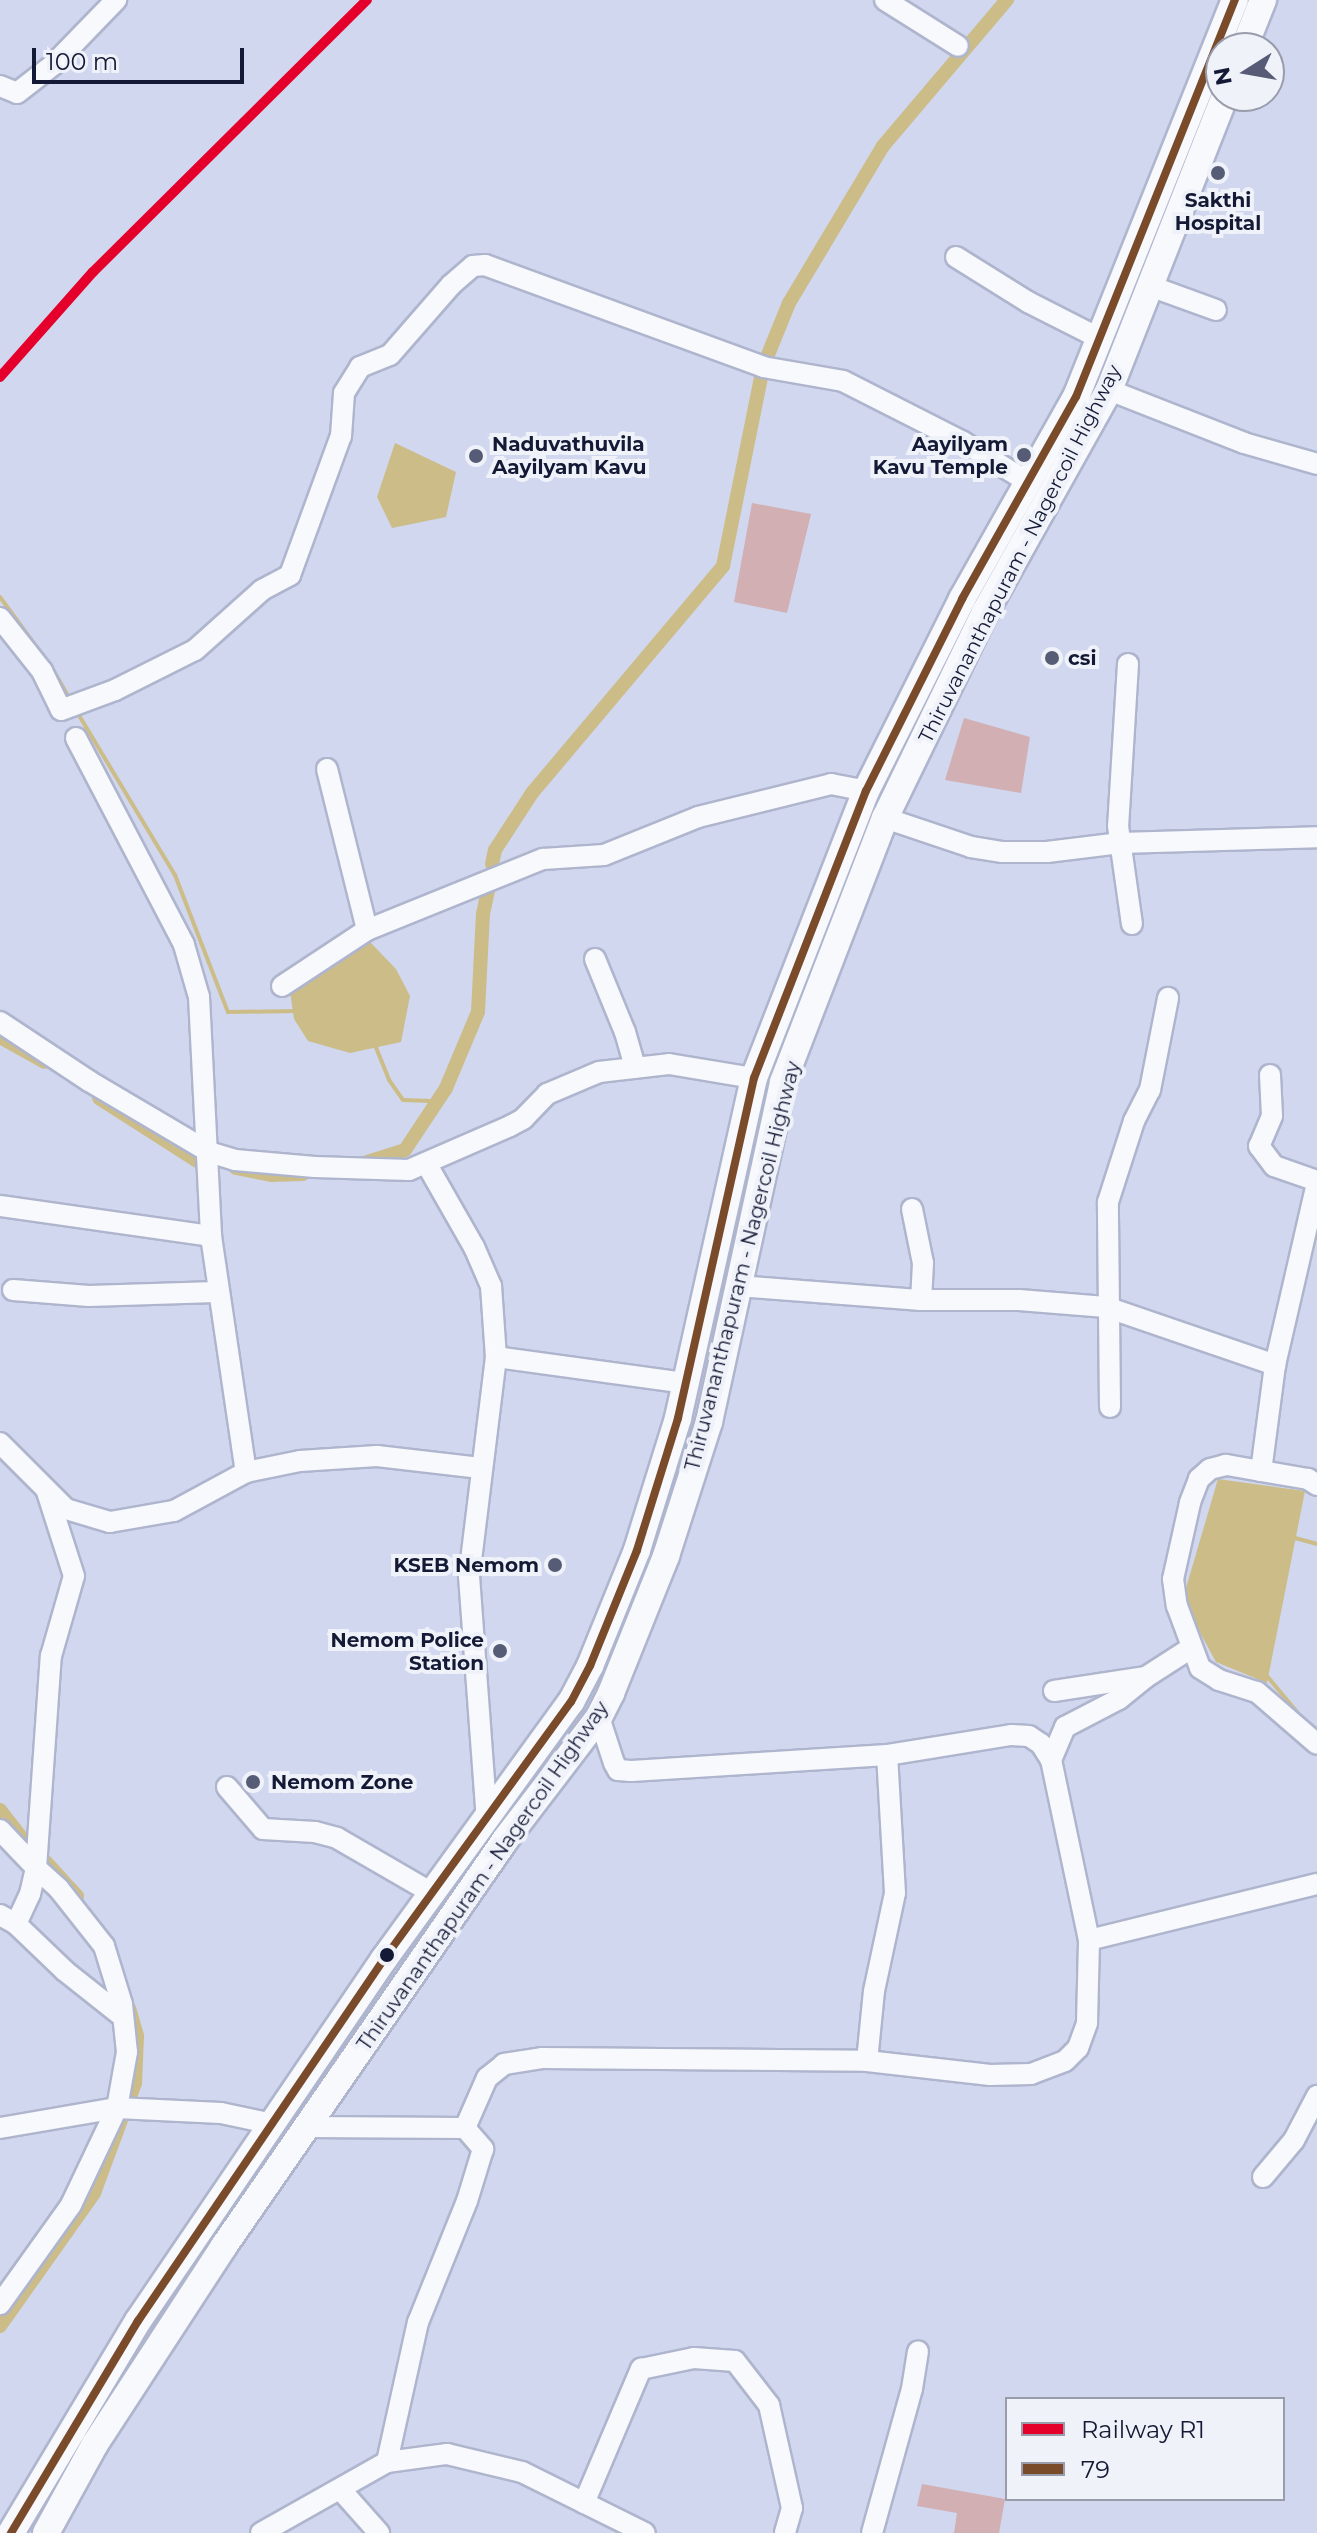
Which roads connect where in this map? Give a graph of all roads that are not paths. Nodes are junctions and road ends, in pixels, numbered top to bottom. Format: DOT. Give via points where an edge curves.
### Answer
graph roads {
  1 [pos="116,0"];
  2 [pos="885,0"];
  3 [pos="1235,0"];
  4 [pos="1263,0"];
  5 [pos="1250,32"];
  6 [pos="958,46"];
  7 [pos="0,86"];
  8 [pos="1219,112"];
  9 [pos="956,257"];
  10 [pos="1150,286"];
  11 [pos="1216,310"];
  12 [pos="1101,339"];
  13 [pos="1109,390"];
  14 [pos="1317,464"];
  15 [pos="1028,482"];
  16 [pos="0,618"];
  17 [pos="1128,664"];
  18 [pos="76,738"];
  19 [pos="327,769"];
  20 [pos="866,791"];
  21 [pos="885,818"];
  22 [pos="1317,837"];
  23 [pos="1120,843"];
  24 [pos="1132,924"];
  25 [pos="367,930"];
  26 [pos="595,959"];
  27 [pos="282,986"];
  28 [pos="1168,998"];
  29 [pos="0,1022"];
  30 [pos="635,1068"];
  31 [pos="1270,1075"];
  32 [pos="754,1078"];
  33 [pos="209,1152"];
  34 [pos="426,1163"];
  35 [pos="1317,1182"];
  36 [pos="0,1206"];
  37 [pos="912,1209"];
  38 [pos="211,1236"];
  39 [pos="738,1286"];
  40 [pos="13,1290"];
  41 [pos="216,1292"];
  42 [pos="921,1300"];
  43 [pos="1106,1307"];
  44 [pos="496,1357"];
  45 [pos="1275,1365"];
  46 [pos="687,1383"];
  47 [pos="1110,1407"];
  48 [pos="0,1443"];
  49 [pos="480,1468"];
  50 [pos="1261,1471"];
  51 [pos="246,1472"];
  52 [pos="1317,1485"];
  53 [pos="47,1492"];
  54 [pos="1191,1648"];
  55 [pos="1146,1677"];
  56 [pos="1054,1691"];
  57 [pos="599,1717"];
  58 [pos="1317,1744"];
  59 [pos="887,1755"];
  60 [pos="1051,1760"];
  61 [pos="227,1787"];
  62 [pos="0,1830"];
  63 [pos="496,1830"];
  64 [pos="36,1868"];
  65 [pos="1317,1884"];
  66 [pos="432,1893"];
  67 [pos="8,1920"];
  68 [pos="1089,1940"];
  69 [pos="123,2017"];
  70 [pos="867,2061"];
  71 [pos="1317,2096"];
  72 [pos="117,2108"];
  73 [pos="273,2124"];
  74 [pos="306,2127"];
  75 [pos="0,2128"];
  76 [pos="465,2128"];
  77 [pos="1263,2177"];
  78 [pos="0,2304"];
  79 [pos="918,2351"];
  80 [pos="387,2462"];
  81 [pos="340,2489"];
  82 [pos="584,2503"];
  83 [pos="641,2532"];
  84 [pos="11,2533"];
  85 [pos="46,2533"];
  86 [pos="261,2533"];
  87 [pos="379,2533"];
  88 [pos="785,2533"];
  89 [pos="872,2533"];
  1 -- 7 [label="street" via="53,65 17,93"];
  2 -- 6 [label="street"];
  3 -- 12 [label="main road, Thiruvananthapuram - Nagercoil Highway"];
  4 -- 5 [label="main road"];
  8 -- 10 [label="main road, Thiruvananthapuram - Nagercoil Highway"];
  9 -- 12 [label="street"];
  10 -- 11 [label="street"];
  10 -- 13 [label="main road, Thiruvananthapuram - Nagercoil Highway"];
  12 -- 15 [label="main road, Thiruvananthapuram - Nagercoil Highway" via="1076,397"];
  13 -- 14 [label="street" via="1244,443"];
  13 -- 21 [label="main road, Thiruvananthapuram - Nagercoil Highway" via="985,612"];
  15 -- 16 [label="street" via="843,381 763,367 485,265 473,266 390,355 360,367 344,393 341,436 290,575 262,590 195,650 61,710 42,671"];
  15 -- 20 [label="main road, Thiruvananthapuram - Nagercoil Highway" via="962,599"];
  17 -- 23 [label="street"];
  18 -- 33 [label="street" via="184,945 199,997"];
  19 -- 25 [label="street"];
  20 -- 25 [label="street" via="831,784 698,817 604,855 543,859"];
  20 -- 32 [label="main road, Thiruvananthapuram - Nagercoil Highway"];
  21 -- 23 [label="street" via="971,847 1003,852"];
  21 -- 39 [label="main road, Thiruvananthapuram - Nagercoil Highway" via="783,1082"];
  22 -- 23 [label="street"];
  23 -- 24 [label="street"];
  25 -- 27 [label="street"];
  26 -- 30 [label="street"];
  28 -- 43 [label="street" via="1150,1090 1134,1121 1108,1202"];
  29 -- 33 [label="street"];
  30 -- 32 [label="street" via="683,1065"];
  30 -- 34 [label="street" via="599,1072 564,1084 523,1119"];
  31 -- 35 [label="street" via="1272,1116 1259,1146 1274,1166"];
  32 -- 46 [label="main road, Thiruvananthapuram - Nagercoil Highway"];
  33 -- 34 [label="street" via="235,1160 315,1167 409,1170"];
  33 -- 38 [label="street"];
  34 -- 44 [label="street" via="491,1286"];
  35 -- 45 [label="street"];
  36 -- 38 [label="street"];
  37 -- 42 [label="street" via="923,1263"];
  38 -- 41 [label="street"];
  39 -- 42 [label="street"];
  39 -- 57 [label="main road, Thiruvananthapuram - Nagercoil Highway" via="687,1496 638,1633"];
  40 -- 41 [label="street" via="89,1296"];
  41 -- 51 [label="street" via="223,1305"];
  42 -- 43 [label="street"];
  43 -- 45 [label="street"];
  43 -- 47 [label="street"];
  44 -- 46 [label="street"];
  44 -- 49 [label="street"];
  45 -- 50 [label="street"];
  46 -- 63 [label="main road, Thiruvananthapuram - Nagercoil Highway" via="637,1550 590,1666"];
  48 -- 53 [label="street"];
  49 -- 51 [label="street" via="377,1456 300,1461"];
  49 -- 63 [label="street" via="469,1576"];
  50 -- 52 [label="street"];
  50 -- 54 [label="street" via="1226,1465 1210,1469 1194,1491 1173,1579"];
  51 -- 53 [label="street" via="174,1511 110,1522 66,1509"];
  53 -- 64 [label="street" via="74,1576 51,1656"];
  54 -- 55 [label="street"];
  54 -- 58 [label="street" via="1200,1668 1257,1692"];
  55 -- 56 [label="street"];
  55 -- 60 [label="street" via="1119,1699 1065,1727"];
  57 -- 59 [label="street" via="618,1770"];
  57 -- 63 [label="main road, Thiruvananthapuram - Nagercoil Highway"];
  59 -- 60 [label="street" via="1011,1735 1029,1736"];
  59 -- 70 [label="street" via="895,1893 874,1991"];
  60 -- 68 [label="street"];
  61 -- 66 [label="street" via="263,1829 337,1838"];
  62 -- 64 [label="street"];
  63 -- 66 [label="main road, Thiruvananthapuram - Nagercoil Highway"];
  63 -- 74 [label="main road, Thiruvananthapuram - Nagercoil Highway"];
  64 -- 67 [label="street" via="30,1894"];
  64 -- 69 [label="street" via="104,1946"];
  65 -- 68 [label="street"];
  66 -- 73 [label="main road, Thiruvananthapuram - Nagercoil Highway"];
  67 -- 69 [label="street"];
  68 -- 70 [label="street" via="1087,2023 1078,2048 1065,2061 1031,2074 990,2075"];
  69 -- 72 [label="street" via="127,2052"];
  70 -- 76 [label="street" via="542,2058 504,2064 487,2078"];
  71 -- 77 [label="street" via="1294,2140"];
  72 -- 73 [label="street" via="221,2113"];
  72 -- 75 [label="street"];
  72 -- 78 [label="street" via="71,2205"];
  73 -- 84 [label="main road, Thiruvananthapuram - Nagercoil Highway" via="138,2321"];
  74 -- 76 [label="street"];
  74 -- 85 [label="main road, Thiruvananthapuram - Nagercoil Highway" via="164,2336"];
  76 -- 80 [label="street" via="483,2149 418,2322"];
  79 -- 89 [label="street"];
  80 -- 81 [label="street"];
  80 -- 82 [label="street" via="447,2454 522,2472"];
  81 -- 86 [label="street"];
  81 -- 87 [label="street"];
  82 -- 83 [label="street"];
  82 -- 88 [label="street" via="641,2369 694,2358 735,2361 769,2405 792,2508"];
}
